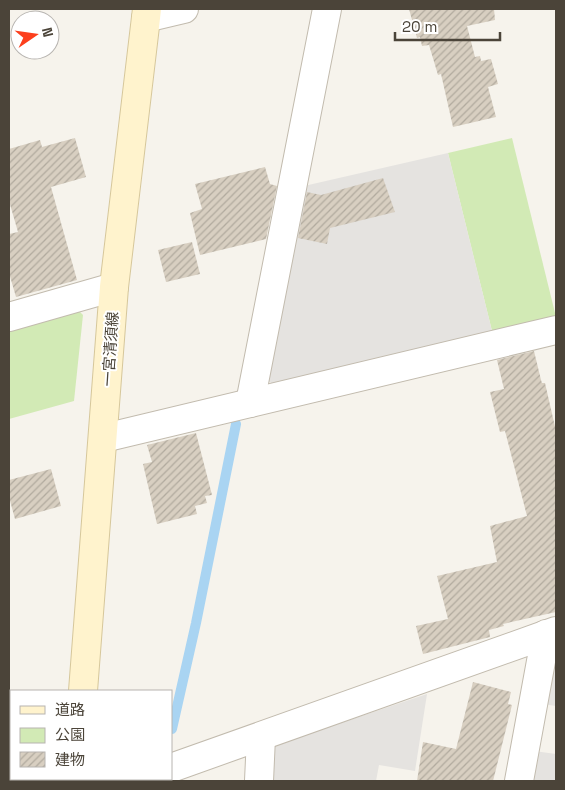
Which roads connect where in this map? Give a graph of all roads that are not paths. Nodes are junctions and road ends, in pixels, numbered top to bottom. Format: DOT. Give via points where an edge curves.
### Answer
graph roads {
  1 [pos="184,9"];
  2 [pos="327,9"];
  3 [pos="147,13"];
  4 [pos="114,287"];
  5 [pos="9,317"];
  6 [pos="556,330"];
  7 [pos="250,403"];
  8 [pos="104,438"];
  9 [pos="551,632"];
  10 [pos="83,690"];
  11 [pos="261,737"];
  12 [pos="172,768"];
  13 [pos="259,781"];
  14 [pos="519,781"];
  1 -- 3 [label="street"];
  2 -- 7 [label="street"];
  3 -- 4 [label="main road, 一宮清須線"];
  4 -- 5 [label="street"];
  4 -- 8 [label="main road, 一宮清須線"];
  6 -- 7 [label="street"];
  7 -- 8 [label="street"];
  8 -- 10 [label="main road, 一宮清須線"];
  9 -- 11 [label="street"];
  9 -- 14 [label="street"];
  11 -- 12 [label="street"];
  11 -- 13 [label="street"];
}
